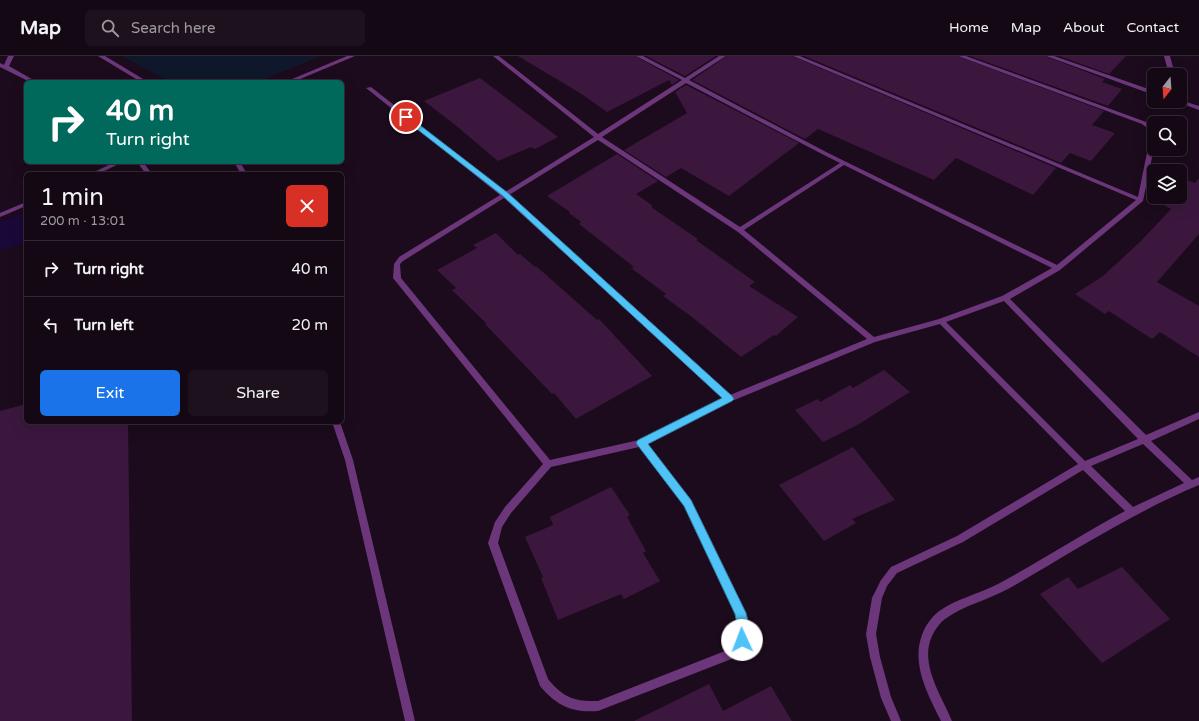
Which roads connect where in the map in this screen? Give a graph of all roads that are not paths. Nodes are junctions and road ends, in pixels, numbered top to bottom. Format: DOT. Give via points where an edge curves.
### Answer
graph roads {
  1 [pos="12,56"];
  2 [pos="102,56"];
  3 [pos="352,56"];
  4 [pos="496,56"];
  5 [pos="639,56"];
  6 [pos="723,56"];
  7 [pos="796,56"];
  8 [pos="961,56"];
  9 [pos="1049,56"];
  10 [pos="1165,56"];
  11 [pos="0,65"];
  12 [pos="6,67"];
  13 [pos="1169,68"];
  14 [pos="30,80"];
  15 [pos="142,80"];
  16 [pos="293,80"];
  17 [pos="686,81"];
  18 [pos="369,88"];
  19 [pos="1147,91"];
  20 [pos="1187,104"];
  21 [pos="1199,108"];
  22 [pos="598,137"];
  23 [pos="844,163"];
  24 [pos="116,164"];
  25 [pos="98,172"];
  26 [pos="505,195"];
  27 [pos="1141,200"];
  28 [pos="24,205"];
  29 [pos="0,215"];
  30 [pos="740,230"];
  31 [pos="1058,268"];
  32 [pos="1005,298"];
  33 [pos="941,321"];
  34 [pos="873,340"];
  35 [pos="729,399"];
  36 [pos="1199,415"];
  37 [pos="337,424"];
  38 [pos="1144,439"];
  39 [pos="641,443"];
  40 [pos="548,464"];
  41 [pos="1084,465"];
  42 [pos="1195,483"];
  43 [pos="1132,512"];
  44 [pos="410,721"];
  45 [pos="896,721"];
  46 [pos="946,721"];
  1 -- 12 [label="street"];
  2 -- 15 [label="street"];
  3 -- 16 [label="street"];
  4 -- 22 [label="street"];
  5 -- 17 [label="street"];
  6 -- 17 [label="street"];
  7 -- 27 [label="street"];
  8 -- 27 [label="street" via="1150,126 1154,133"];
  9 -- 19 [label="street"];
  10 -- 13 [label="street"];
  11 -- 12 [label="street"];
  12 -- 14 [label="street"];
  17 -- 22 [label="street"];
  17 -- 23 [label="street"];
  18 -- 26 [label="street"];
  20 -- 21 [label="street"];
  22 -- 26 [label="street"];
  22 -- 30 [label="street"];
  23 -- 30 [label="street"];
  23 -- 31 [label="street"];
  24 -- 25 [label="street"];
  26 -- 35 [label="street"];
  26 -- 40 [label="street" via="401,259 397,264 397,278"];
  27 -- 31 [label="street"];
  28 -- 29 [label="street"];
  30 -- 34 [label="street"];
  31 -- 32 [label="street"];
  32 -- 33 [label="street"];
  32 -- 38 [label="street"];
  33 -- 34 [label="street"];
  33 -- 41 [label="street"];
  34 -- 35 [label="street"];
  35 -- 39 [label="street"];
  36 -- 38 [label="street"];
  37 -- 44 [label="street" via="348,460"];
  38 -- 41 [label="street"];
  38 -- 42 [label="street"];
  39 -- 40 [label="street"];
  39 -- 40 [label="street" via="688,503 740,613 744,629 740,647 734,653 598,706 582,708 565,701 553,693 544,682 493,543 498,525 508,510"];
  41 -- 43 [label="street"];
  41 -- 45 [label="street" via="960,539 894,570 884,583 877,598 872,634 876,664"];
  42 -- 43 [label="street"];
  43 -- 46 [label="street" via="1001,588 944,614 932,627 927,636 924,659 933,692"];
}
